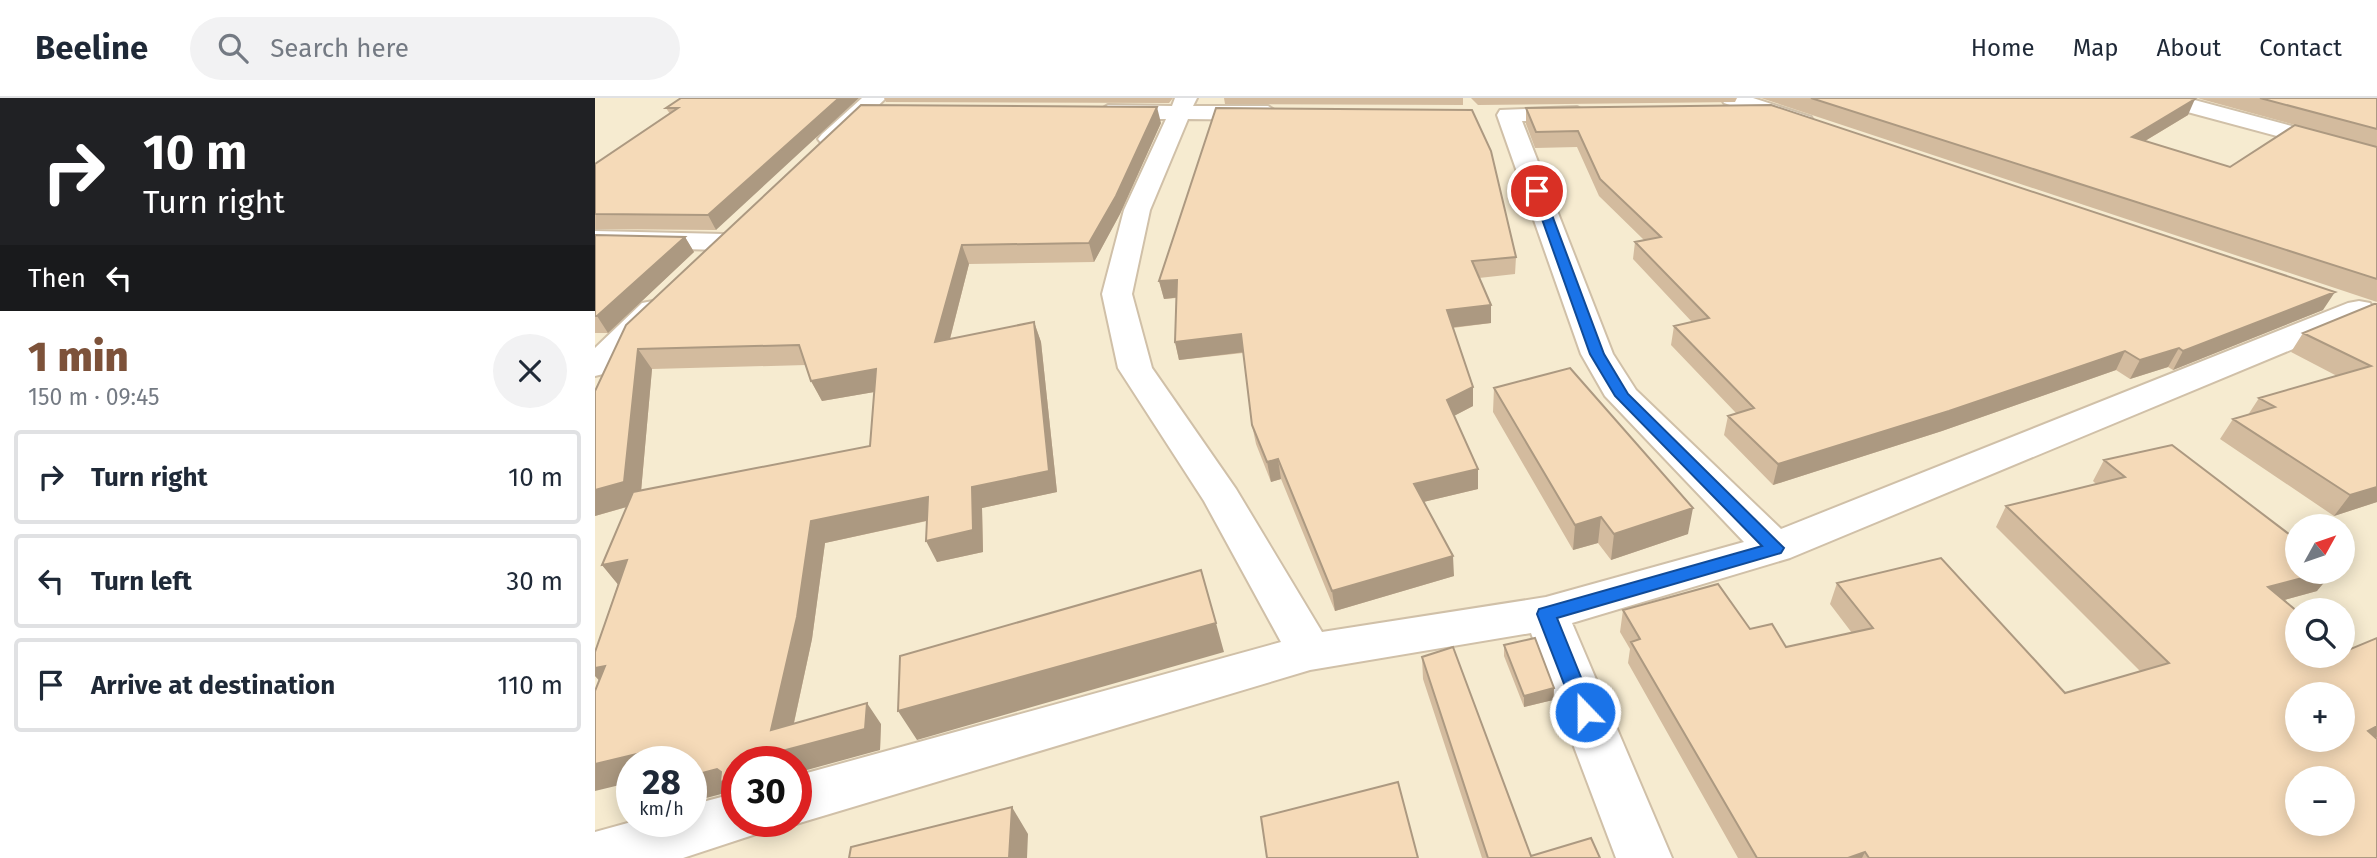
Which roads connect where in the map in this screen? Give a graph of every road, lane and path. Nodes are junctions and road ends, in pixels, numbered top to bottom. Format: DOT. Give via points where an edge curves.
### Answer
graph roads {
  1 [pos="1732,98"];
  2 [pos="2162,98"];
  3 [pos="1183,105"];
  4 [pos="874,106"];
  5 [pos="1772,111"];
  6 [pos="1082,112"];
  7 [pos="1702,112"];
  8 [pos="1289,113"];
  9 [pos="1605,113"];
  10 [pos="1824,129"];
  11 [pos="2377,156"];
  12 [pos="811,157"];
  13 [pos="595,239"];
  14 [pos="694,270"];
  15 [pos="674,290"];
  16 [pos="2320,296"];
  17 [pos="2368,312"];
  18 [pos="595,366"];
  19 [pos="1775,548"];
  20 [pos="1546,614"];
  21 [pos="1310,653"];
  22 [pos="812,795"];
  23 [pos="721,822"];
  24 [pos="596,858"];
  25 [pos="1644,858"];
  1 -- 5 [label="street"];
  2 -- 11 [label="street"];
  3 -- 6 [label="street"];
  3 -- 8 [label="street"];
  3 -- 21 [label="street" via="1137,210 1117,294 1135,369 1222,498"];
  4 -- 12 [label="street"];
  5 -- 7 [label="street"];
  5 -- 10 [label="street"];
  9 -- 19 [label="street" via="1494,115 1586,318 1597,354 1622,396"];
  13 -- 14 [label="street" via="734,232"];
  15 -- 18 [label="street"];
  16 -- 17 [label="street"];
  17 -- 19 [label="street"];
  19 -- 20 [label="street"];
  20 -- 21 [label="street"];
  20 -- 25 [label="street"];
  21 -- 22 [label="street"];
  23 -- 24 [label="street"];
}
